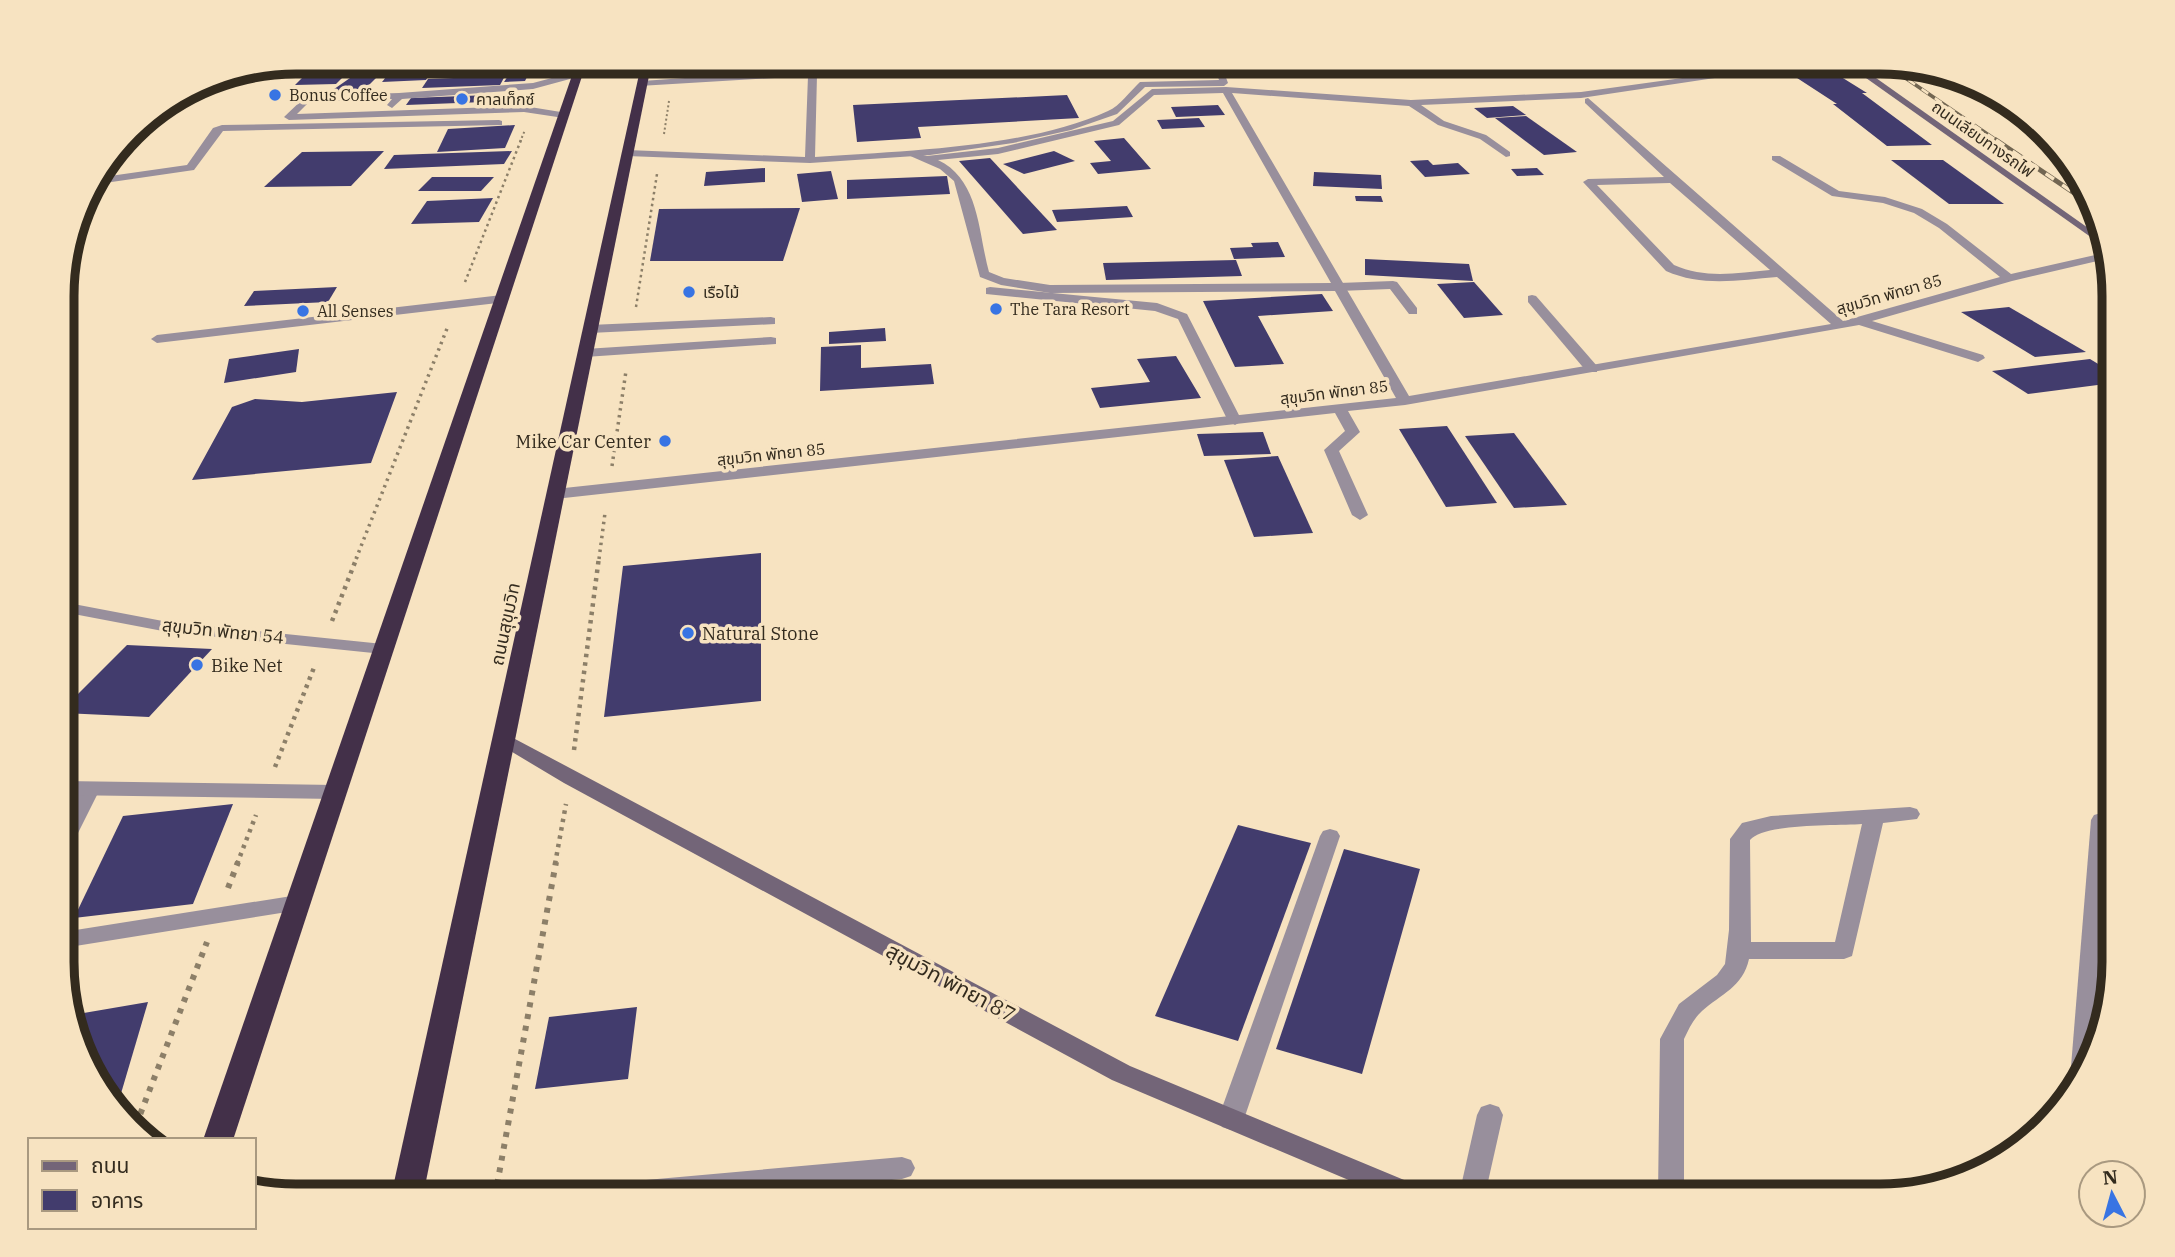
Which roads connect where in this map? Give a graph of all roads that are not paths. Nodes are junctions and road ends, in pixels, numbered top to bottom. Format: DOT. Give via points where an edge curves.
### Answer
graph roads {
  1 [pos="563,74"];
  2 [pos="578,74"];
  3 [pos="644,74"];
  4 [pos="785,74"];
  5 [pos="813,74"];
  6 [pos="1221,74"];
  7 [pos="1732,74"];
  8 [pos="1864,74"];
  9 [pos="642,84"];
  10 [pos="1226,90"];
  11 [pos="399,96"];
  12 [pos="1588,101"];
  13 [pos="1411,103"];
  14 [pos="386,114"];
  15 [pos="564,115"];
  16 [pos="499,123"];
  17 [pos="627,153"];
  18 [pos="912,153"];
  19 [pos="1506,154"];
  20 [pos="1776,158"];
  21 [pos="924,159"];
  22 [pos="810,160"];
  23 [pos="106,180"];
  24 [pos="1673,180"];
  25 [pos="2093,236"];
  26 [pos="2098,258"];
  27 [pos="1779,273"];
  28 [pos="2009,278"];
  29 [pos="1339,286"];
  30 [pos="990,291"];
  31 [pos="502,299"];
  32 [pos="1532,299"];
  33 [pos="1413,311"];
  34 [pos="771,321"];
  35 [pos="1859,321"];
  36 [pos="1841,326"];
  37 [pos="590,330"];
  38 [pos="157,339"];
  39 [pos="771,341"];
  40 [pos="585,352"];
  41 [pos="1978,358"];
  42 [pos="1592,369"];
  43 [pos="1405,401"];
  44 [pos="1339,409"];
  45 [pos="1235,421"];
  46 [pos="555,494"];
  47 [pos="1360,515"];
  48 [pos="74,609"];
  49 [pos="383,649"];
  50 [pos="504,739"];
  51 [pos="74,788"];
  52 [pos="90,789"];
  53 [pos="335,792"];
  54 [pos="1910,814"];
  55 [pos="1874,817"];
  56 [pos="2101,820"];
  57 [pos="74,822"];
  58 [pos="1330,836"];
  59 [pos="298,903"];
  60 [pos="74,938"];
  61 [pos="1739,951"];
  62 [pos="2084,1047"];
  63 [pos="1490,1115"];
  64 [pos="1231,1119"];
  65 [pos="219,1138"];
  66 [pos="902,1168"];
  67 [pos="1384,1183"];
  68 [pos="1475,1183"];
  69 [pos="1671,1183"];
  70 [pos="410,1184"];
  71 [pos="733,1184"];
  1 -- 11 [label="street" via="533,86"];
  2 -- 15 [label="highway"];
  3 -- 9 [label="highway, ถนนสุขุมวิท"];
  4 -- 9 [label="street"];
  5 -- 22 [label="street"];
  6 -- 18 [label="street" via="1224,83 1143,84 1114,112 1068,128"];
  7 -- 13 [label="street" via="1581,95"];
  8 -- 25 [label="street, ถนนเลียบทางรถไฟ"];
  9 -- 17 [label="highway, ถนนสุขุมวิท"];
  10 -- 13 [label="street"];
  10 -- 21 [label="street" via="1152,92 1116,123 998,151"];
  10 -- 29 [label="street"];
  11 -- 14 [label="street"];
  11 -- 14 [label="street" via="306,99 289,117"];
  12 -- 24 [label="street"];
  13 -- 19 [label="street" via="1441,124 1483,137"];
  14 -- 15 [label="street" via="533,110"];
  15 -- 31 [label="highway"];
  16 -- 23 [label="street" via="222,128 190,168"];
  17 -- 22 [label="street"];
  17 -- 37 [label="highway, ถนนสุขุมวิท"];
  18 -- 21 [label="street"];
  18 -- 22 [label="street"];
  20 -- 28 [label="street" via="1836,194 1898,202 1918,211"];
  21 -- 29 [label="street" via="958,177 984,274 991,278 1050,289"];
  24 -- 27 [label="street"];
  24 -- 27 [label="street" via="1588,182 1681,275"];
  26 -- 28 [label="street, สุขุมวิท พัทยา 85"];
  27 -- 36 [label="street"];
  28 -- 35 [label="street, สุขุมวิท พัทยา 85"];
  29 -- 33 [label="street" via="1393,285"];
  29 -- 43 [label="street"];
  30 -- 45 [label="street" via="1171,310 1183,317"];
  31 -- 38 [label="street"];
  31 -- 49 [label="highway"];
  32 -- 42 [label="street"];
  34 -- 37 [label="street"];
  35 -- 36 [label="street, สุขุมวิท พัทยา 85"];
  35 -- 41 [label="street"];
  36 -- 42 [label="street, สุขุมวิท พัทยา 85"];
  37 -- 40 [label="highway, ถนนสุขุมวิท"];
  39 -- 40 [label="street"];
  40 -- 46 [label="highway, ถนนสุขุมวิท"];
  42 -- 43 [label="street, สุขุมวิท พัทยา 85"];
  43 -- 44 [label="street, สุขุมวิท พัทยา 85"];
  44 -- 45 [label="street, สุขุมวิท พัทยา 85"];
  44 -- 47 [label="street" via="1353,432 1331,450"];
  45 -- 46 [label="street, สุขุมวิท พัทยา 85"];
  46 -- 50 [label="highway, ถนนสุขุมวิท"];
  48 -- 49 [label="street, สุขุมวิท พัทยา 54" via="168,626"];
  49 -- 53 [label="highway"];
  50 -- 64 [label="street, สุขุมวิท พัทยา 87" via="1121,1073"];
  50 -- 70 [label="highway, ถนนสุขุมวิท"];
  51 -- 52 [label="street"];
  52 -- 53 [label="street"];
  52 -- 57 [label="street"];
  53 -- 59 [label="highway"];
  54 -- 55 [label="street"];
  55 -- 61 [label="street" via="1844,950"];
  55 -- 61 [label="street" via="1749,828 1740,839"];
  56 -- 62 [label="street"];
  58 -- 64 [label="street"];
  59 -- 60 [label="street"];
  59 -- 65 [label="highway"];
  61 -- 69 [label="street" via="1735,970 1693,1005 1672,1039"];
  63 -- 68 [label="street"];
  64 -- 67 [label="street, สุขุมวิท พัทยา 87"];
  66 -- 71 [label="street"];
}
